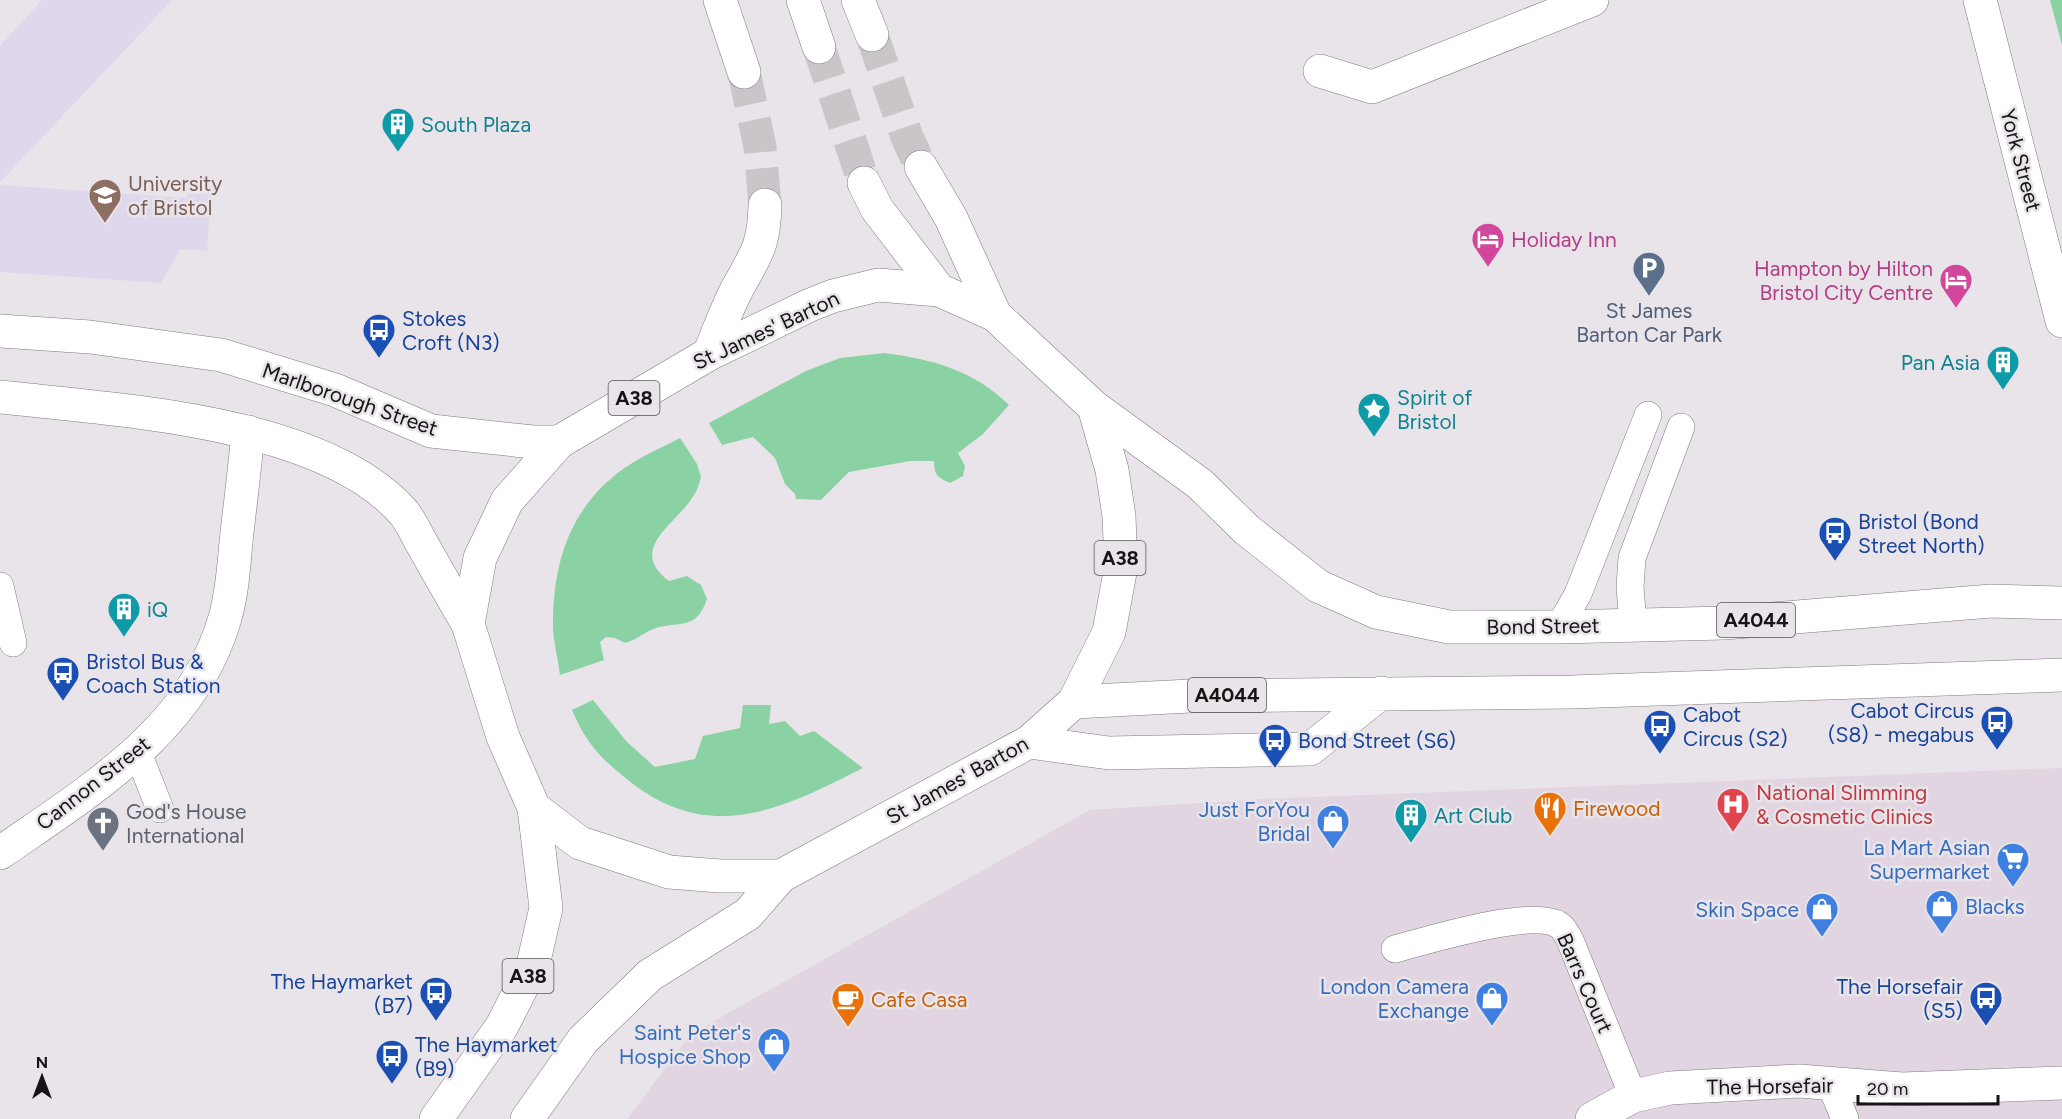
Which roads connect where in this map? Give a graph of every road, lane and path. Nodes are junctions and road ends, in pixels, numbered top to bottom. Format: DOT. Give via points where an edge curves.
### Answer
graph roads {
  1 [pos="720,0"];
  2 [pos="803,0"];
  3 [pos="858,0"];
  4 [pos="1592,0"];
  5 [pos="1980,0"];
  6 [pos="872,36"];
  7 [pos="819,47"];
  8 [pos="1320,70"];
  9 [pos="744,72"];
  10 [pos="921,167"];
  11 [pos="864,183"];
  12 [pos="765,205"];
  13 [pos="2055,264"];
  14 [pos="939,290"];
  15 [pos="995,315"];
  16 [pos="2062,321"];
  17 [pos="0,331"];
  18 [pos="709,354"];
  19 [pos="0,397"];
  20 [pos="1094,407"];
  21 [pos="1648,415"];
  22 [pos="1681,427"];
  23 [pos="248,432"];
  24 [pos="559,442"];
  25 [pos="0,586"];
  26 [pos="2062,603"];
  27 [pos="468,624"];
  28 [pos="1633,624"];
  29 [pos="1559,627"];
  30 [pos="13,643"];
  31 [pos="2062,675"];
  32 [pos="1381,693"];
  33 [pos="1074,702"];
  34 [pos="1029,742"];
  35 [pos="138,753"];
  36 [pos="534,808"];
  37 [pos="160,809"];
  38 [pos="0,853"];
  39 [pos="781,876"];
  40 [pos="1395,949"];
  41 [pos="1830,1083"];
  42 [pos="2062,1083"];
  43 [pos="1633,1096"];
  44 [pos="436,1119"];
  45 [pos="527,1119"];
  46 [pos="1592,1119"];
  47 [pos="1845,1119"];
  1 -- 9 [label="main road"];
  2 -- 7 [label="main road"];
  3 -- 6 [label="main road"];
  4 -- 8 [label="main road" via="1371,87"];
  5 -- 13 [label="main road, York Street"];
  10 -- 15 [label="main road, A38" via="951,218"];
  11 -- 14 [label="main road, A38" via="877,208"];
  12 -- 18 [label="main road" via="757,258 737,290"];
  13 -- 16 [label="main road, York Street"];
  14 -- 15 [label="main road, St James' Barton / A38"];
  14 -- 18 [label="main road, St James' Barton / A38" via="878,285 833,296"];
  15 -- 20 [label="main road, St James' Barton / A38"];
  17 -- 24 [label="main road, Marlborough Street" via="90,337 220,355 335,390 431,431"];
  18 -- 24 [label="main road, St James' Barton / A38"];
  19 -- 23 [label="main road" via="138,413"];
  20 -- 29 [label="main road, Bond Street / A4044" via="1200,484 1247,530 1318,586 1376,612 1449,627"];
  20 -- 33 [label="main road, St James' Barton / A38" via="1112,470 1121,567 1109,632"];
  21 -- 29 [label="lane" via="1578,594"];
  22 -- 28 [label="lane" via="1632,558"];
  23 -- 27 [label="main road" via="333,460 373,486 405,514"];
  23 -- 35 [label="main road, Cannon Street" via="233,579 225,618 214,650 191,692"];
  24 -- 27 [label="main road, St James' Barton / A38" via="507,501 480,558"];
  25 -- 30 [label="lane"];
  26 -- 28 [label="main road, Bond Street / A4044" via="1991,601 1724,623"];
  27 -- 36 [label="main road, St James' Barton / A38" via="503,737"];
  28 -- 29 [label="main road, Bond Street / A4044"];
  31 -- 32 [label="main road, A4044" via="1572,692"];
  32 -- 33 [label="main road, A4044"];
  32 -- 34 [label="main road" via="1310,749 1109,753"];
  33 -- 34 [label="main road, St James' Barton / A38"];
  34 -- 39 [label="main road, St James' Barton / A38"];
  35 -- 37 [label="lane"];
  35 -- 38 [label="main road, Cannon Street"];
  36 -- 39 [label="main road, St James' Barton / A38" via="580,843 669,872"];
  36 -- 44 [label="main road, A38" via="546,908 533,965 502,1026"];
  39 -- 45 [label="main road, A38" via="748,914 650,975 583,1040"];
  40 -- 43 [label="lane, Barrs Court" via="1479,926 1547,920 1561,926"];
  41 -- 42 [label="main road, The Horsefair" via="1902,1089"];
  41 -- 43 [label="main road, The Horsefair" via="1670,1088"];
  41 -- 47 [label="lane"];
  43 -- 46 [label="main road, The Horsefair"];
}
